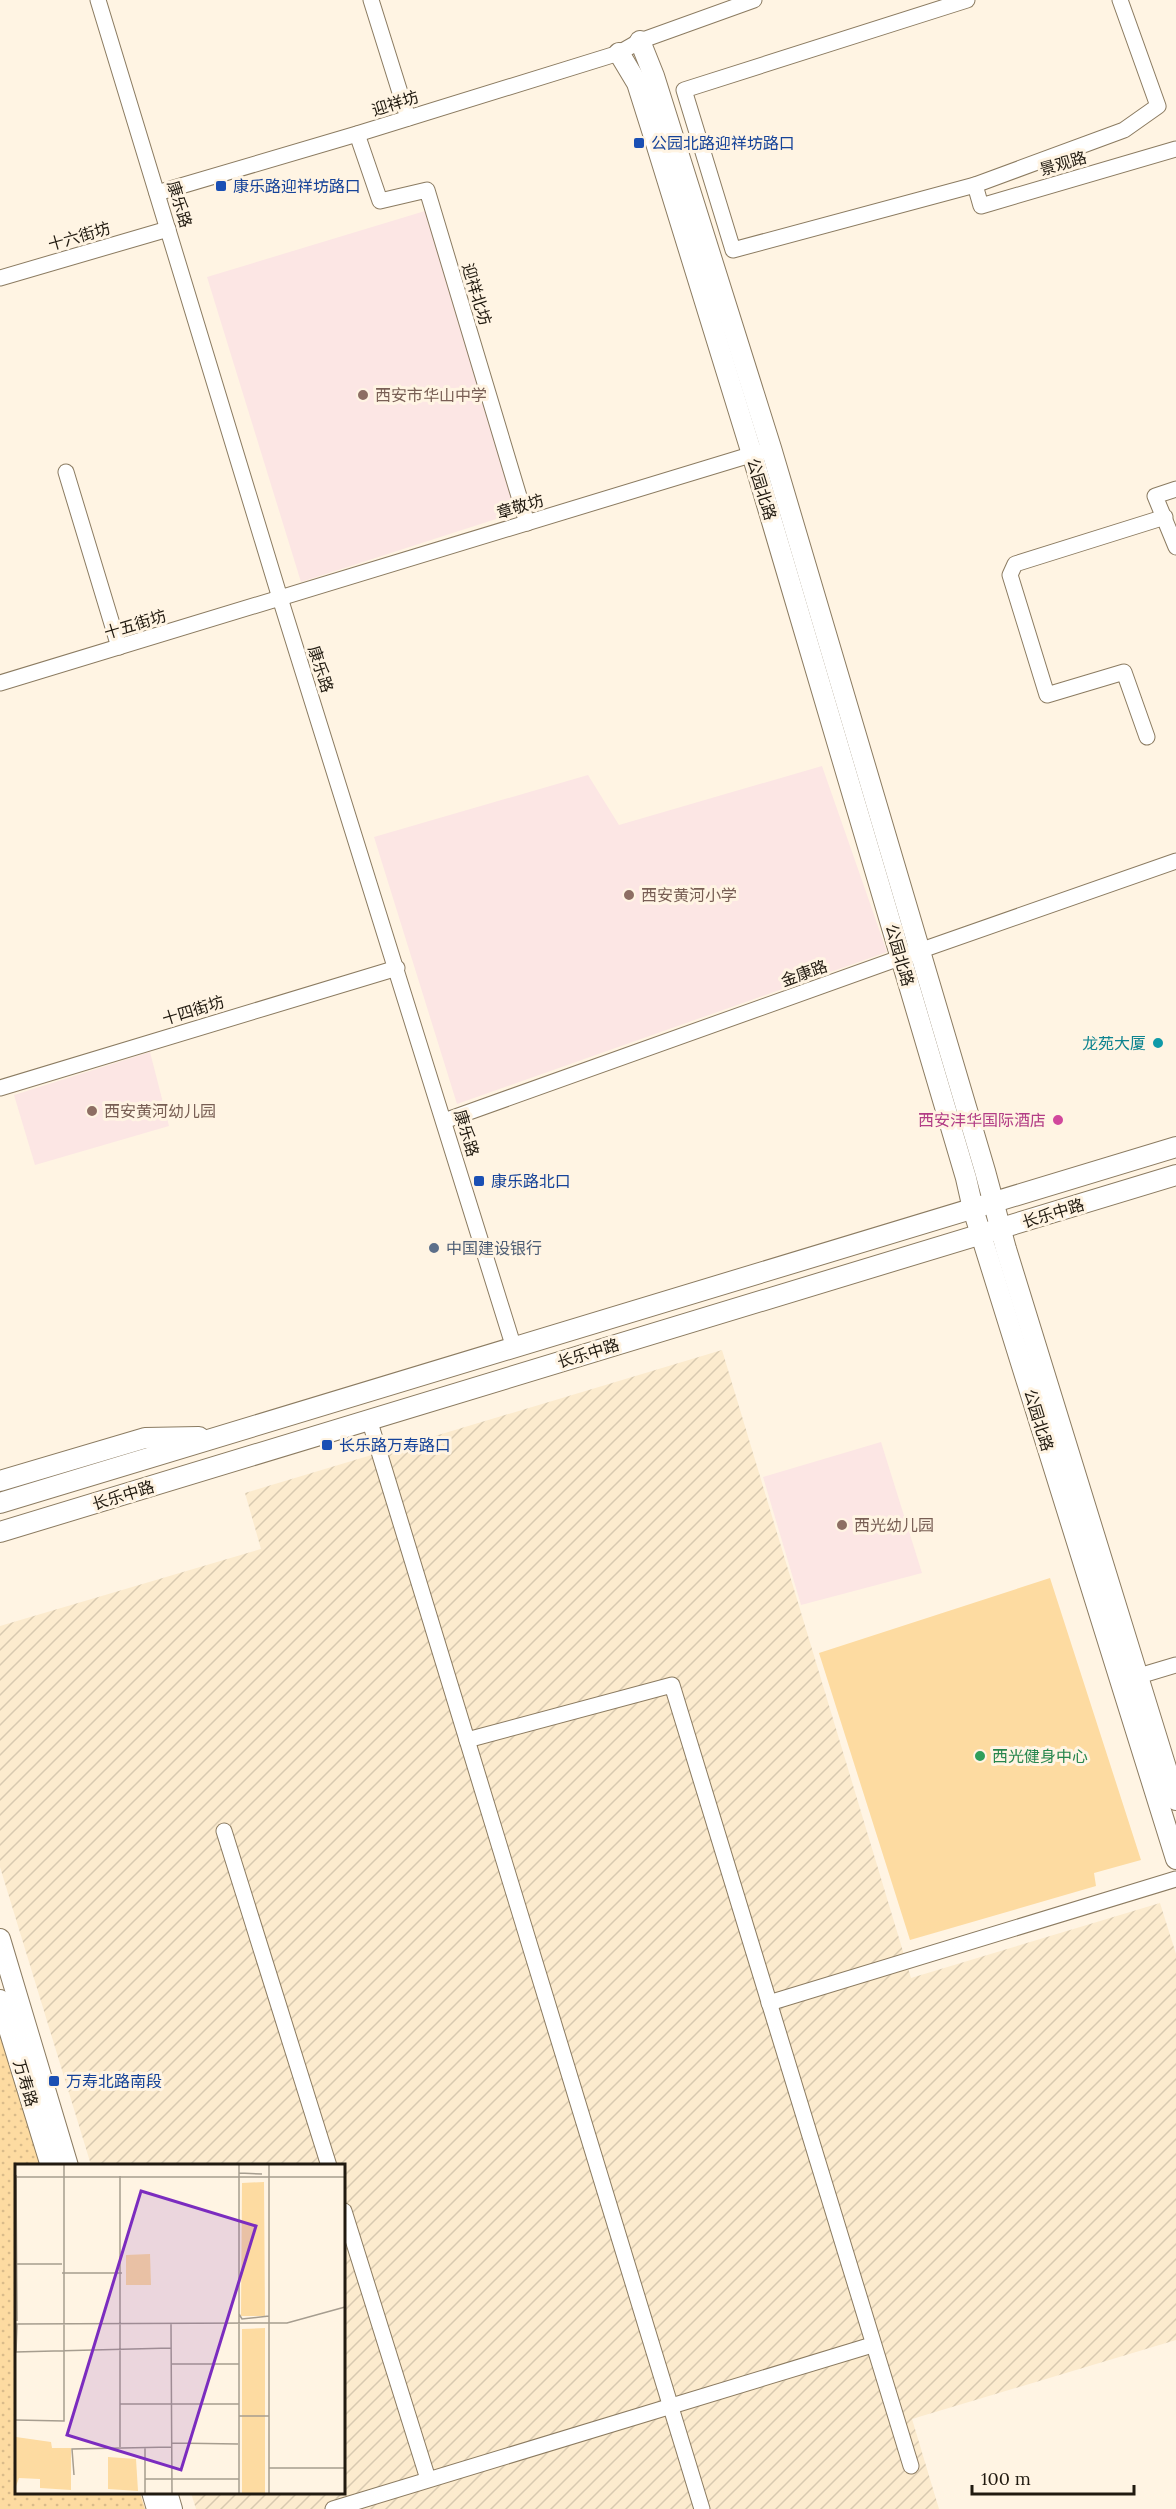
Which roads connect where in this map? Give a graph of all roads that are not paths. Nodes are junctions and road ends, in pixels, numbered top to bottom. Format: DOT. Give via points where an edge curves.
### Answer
graph roads {
  1 [pos="98,0"];
  2 [pos="372,0"];
  3 [pos="754,0"];
  4 [pos="967,0"];
  5 [pos="1120,0"];
  6 [pos="640,41"];
  7 [pos="619,53"];
  8 [pos="408,118"];
  9 [pos="357,134"];
  10 [pos="1176,149"];
  11 [pos="975,185"];
  12 [pos="157,193"];
  13 [pos="168,229"];
  14 [pos="0,278"];
  15 [pos="771,448"];
  16 [pos="752,454"];
  17 [pos="66,472"];
  18 [pos="1176,489"];
  19 [pos="1164,517"];
  20 [pos="527,523"];
  21 [pos="1176,547"];
  22 [pos="280,598"];
  23 [pos="119,647"];
  24 [pos="0,683"];
  25 [pos="1147,737"];
  26 [pos="1176,861"];
  27 [pos="910,954"];
  28 [pos="397,968"];
  29 [pos="0,1088"];
  30 [pos="444,1121"];
  31 [pos="1176,1147"];
  32 [pos="1176,1176"];
  33 [pos="993,1203"];
  34 [pos="973,1209"];
  35 [pos="1001,1229"];
  36 [pos="981,1234"];
  37 [pos="514,1348"];
  38 [pos="286,1417"];
  39 [pos="369,1419"];
  40 [pos="217,1437"];
  41 [pos="294,1443"];
  42 [pos="0,1481"];
  43 [pos="0,1503"];
  44 [pos="0,1532"];
  45 [pos="1176,1665"];
  46 [pos="1130,1679"];
  47 [pos="467,1740"];
  48 [pos="1176,1800"];
  49 [pos="224,1831"];
  50 [pos="1176,1859"];
  51 [pos="1176,1879"];
  52 [pos="0,1939"];
  53 [pos="0,2000"];
  54 [pos="769,2003"];
  55 [pos="50,2164"];
  56 [pos="67,2164"];
  57 [pos="328,2164"];
  58 [pos="345,2214"];
  59 [pos="872,2345"];
  60 [pos="671,2405"];
  61 [pos="911,2466"];
  62 [pos="428,2479"];
  63 [pos="152,2494"];
  64 [pos="167,2494"];
  65 [pos="157,2509"];
  66 [pos="172,2509"];
  67 [pos="333,2509"];
  68 [pos="702,2509"];
  1 -- 12 [label="street, 康乐路"];
  2 -- 8 [label="street"];
  3 -- 6 [label="street, 迎祥坊"];
  4 -- 11 [label="street" via="684,90 733,250"];
  5 -- 11 [label="street" via="1158,106 1124,130"];
  6 -- 7 [label="street, 迎祥坊"];
  6 -- 15 [label="main road, 公园北路"];
  7 -- 8 [label="street, 迎祥坊"];
  7 -- 16 [label="main road, 公园北路" via="637,83"];
  8 -- 9 [label="street, 迎祥坊"];
  9 -- 12 [label="street, 迎祥坊"];
  9 -- 20 [label="street, 迎祥北坊" via="380,201 427,190"];
  10 -- 11 [label="street, 景观路" via="981,206"];
  12 -- 13 [label="street, 康乐路"];
  13 -- 14 [label="street, 十六街坊"];
  13 -- 22 [label="street, 康乐路"];
  15 -- 16 [label="street, 章敬坊"];
  15 -- 27 [label="main road, 公园北路"];
  16 -- 20 [label="street, 章敬坊"];
  16 -- 27 [label="main road, 公园北路"];
  17 -- 23 [label="street"];
  18 -- 19 [label="street" via="1155,496"];
  19 -- 21 [label="street"];
  19 -- 25 [label="street" via="1015,564 1010,575 1047,695 1124,672"];
  20 -- 22 [label="street, 章敬坊"];
  22 -- 23 [label="street, 十五街坊"];
  22 -- 28 [label="street, 康乐路"];
  23 -- 24 [label="street, 十五街坊"];
  26 -- 27 [label="street, 金康路"];
  27 -- 30 [label="street, 金康路"];
  27 -- 33 [label="main road, 公园北路"];
  27 -- 34 [label="main road, 公园北路"];
  28 -- 29 [label="street, 十四街坊"];
  28 -- 30 [label="street, 康乐路"];
  30 -- 37 [label="street, 康乐路"];
  31 -- 33 [label="main road, 长乐中路"];
  32 -- 35 [label="main road, 长乐中路"];
  33 -- 34 [label="main road, 长乐中路"];
  33 -- 35 [label="main road, 公园北路"];
  34 -- 36 [label="main road, 公园北路"];
  34 -- 37 [label="main road, 长乐中路"];
  35 -- 36 [label="main road, 长乐中路"];
  35 -- 46 [label="main road, 公园北路"];
  36 -- 39 [label="main road, 长乐中路"];
  36 -- 46 [label="main road, 公园北路"];
  37 -- 38 [label="main road, 长乐中路"];
  38 -- 40 [label="main road, 长乐中路"];
  38 -- 41 [label="main road"];
  39 -- 41 [label="main road, 长乐中路"];
  39 -- 47 [label="street"];
  40 -- 42 [label="main road" via="145,1438"];
  40 -- 43 [label="main road, 长乐中路"];
  41 -- 44 [label="main road, 长乐中路"];
  45 -- 46 [label="street"];
  46 -- 48 [label="main road, 公园北路"];
  46 -- 50 [label="main road, 公园北路"];
  47 -- 54 [label="street" via="672,1685"];
  47 -- 60 [label="street"];
  49 -- 57 [label="street"];
  51 -- 54 [label="street"];
  52 -- 56 [label="main road"];
  53 -- 55 [label="main road, 万寿路"];
  54 -- 59 [label="street"];
  58 -- 62 [label="street"];
  59 -- 60 [label="street"];
  59 -- 61 [label="street"];
  60 -- 62 [label="street"];
  60 -- 68 [label="street"];
  62 -- 67 [label="street"];
  63 -- 65 [label="main road"];
  64 -- 66 [label="main road"];
}
